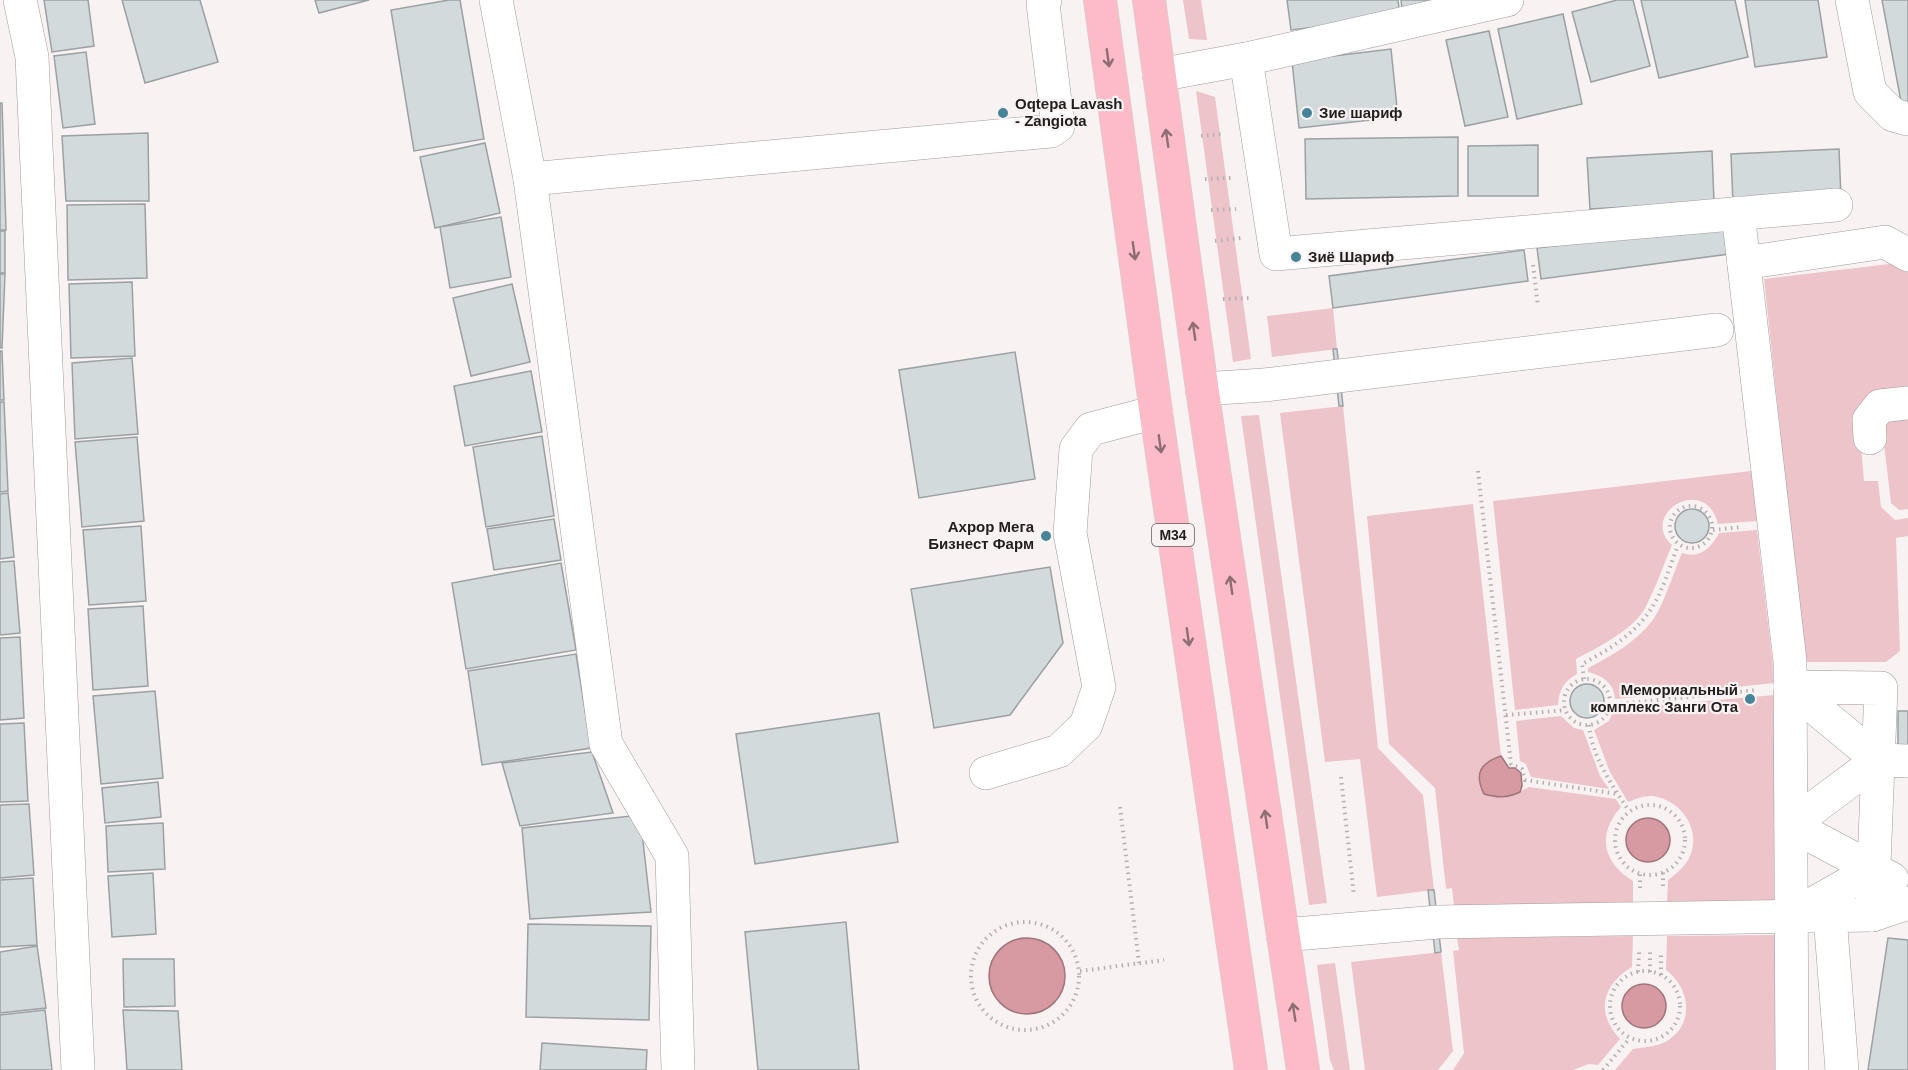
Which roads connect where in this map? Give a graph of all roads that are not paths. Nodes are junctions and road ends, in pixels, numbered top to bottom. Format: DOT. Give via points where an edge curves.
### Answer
graph roads {
  1 [pos="20,0"];
  2 [pos="496,0"];
  3 [pos="1046,0"];
  4 [pos="1100,0"];
  5 [pos="1149,0"];
  6 [pos="1507,0"];
  7 [pos="1852,0"];
  8 [pos="1246,59"];
  9 [pos="1159,75"];
  10 [pos="1908,119"];
  11 [pos="530,180"];
  12 [pos="1836,205"];
  13 [pos="1738,213"];
  14 [pos="1908,255"];
  15 [pos="1744,263"];
  16 [pos="1717,330"];
  17 [pos="1202,389"];
  18 [pos="1908,403"];
  19 [pos="1156,412"];
  20 [pos="1870,438"];
  21 [pos="1790,687"];
  22 [pos="1893,760"];
  23 [pos="986,773"];
  24 [pos="1791,825"];
  25 [pos="1874,869"];
  26 [pos="1908,887"];
  27 [pos="1908,903"];
  28 [pos="1872,915"];
  29 [pos="1791,916"];
  30 [pos="1830,916"];
  31 [pos="1283,935"];
  32 [pos="78,1070"];
  33 [pos="678,1070"];
  34 [pos="1251,1070"];
  35 [pos="1303,1070"];
  36 [pos="1792,1070"];
  37 [pos="1842,1070"];
  1 -- 32 [label="street" via="32,57"];
  2 -- 11 [label="street"];
  3 -- 11 [label="street" via="1043,4 1058,126 1051,131"];
  4 -- 19 [label="main road, M34, one-way"];
  5 -- 9 [label="main road"];
  6 -- 8 [label="street"];
  7 -- 10 [label="street" via="1870,92 1893,114"];
  8 -- 9 [label="street"];
  8 -- 13 [label="street" via="1276,254"];
  17 -- 9 [label="main road, one-way"];
  11 -- 33 [label="street" via="606,744 672,856"];
  12 -- 13 [label="street"];
  13 -- 15 [label="street"];
  14 -- 15 [label="street" via="1885,242"];
  15 -- 21 [label="street"];
  16 -- 17 [label="street" via="1264,385"];
  31 -- 17 [label="main road, one-way"];
  18 -- 20 [label="street" via="1880,406 1869,420"];
  19 -- 23 [label="street" via="1091,429 1076,449 1070,532 1099,687 1086,726 1059,751"];
  19 -- 34 [label="main road, M34, one-way"];
  21 -- 22 [label="street"];
  21 -- 22 [label="street" via="1881,688"];
  21 -- 24 [label="street"];
  22 -- 24 [label="street"];
  22 -- 25 [label="street"];
  24 -- 25 [label="street"];
  24 -- 29 [label="street"];
  25 -- 26 [label="street"];
  25 -- 28 [label="street"];
  25 -- 29 [label="street"];
  27 -- 28 [label="street"];
  28 -- 30 [label="street"];
  29 -- 30 [label="street"];
  29 -- 31 [label="street" via="1438,922"];
  29 -- 36 [label="street"];
  30 -- 37 [label="street"];
  35 -- 31 [label="main road, one-way"];
}
